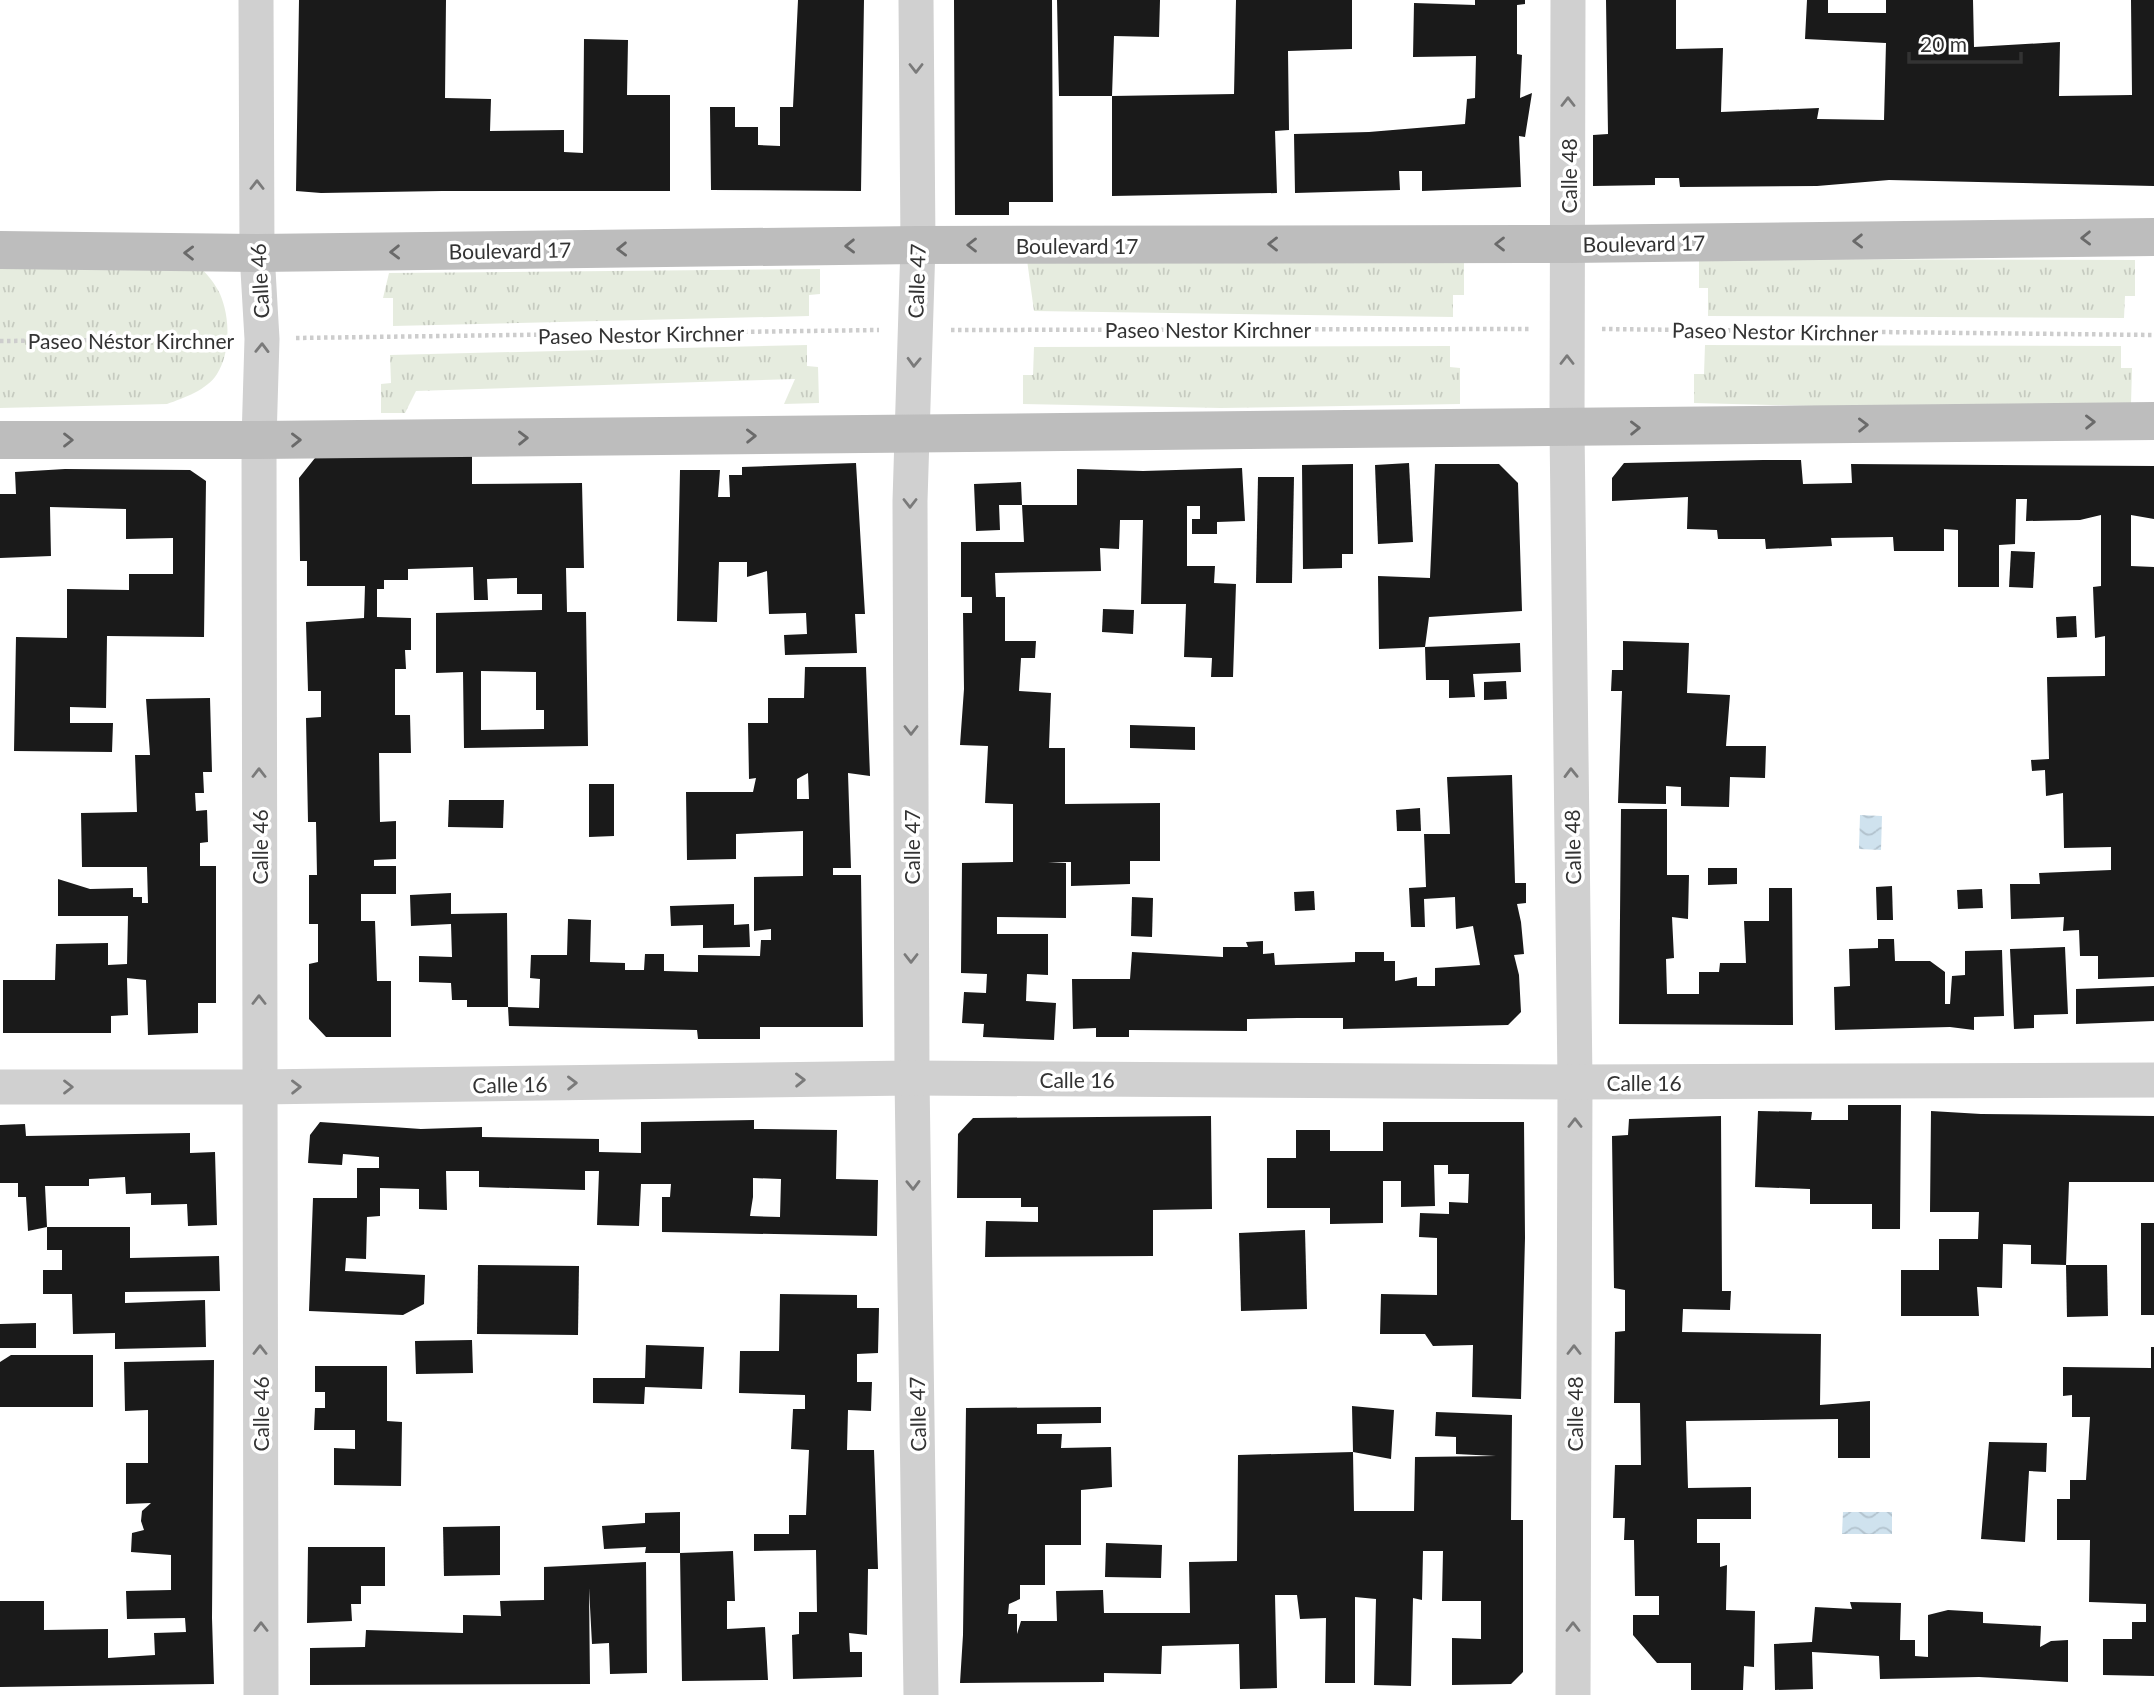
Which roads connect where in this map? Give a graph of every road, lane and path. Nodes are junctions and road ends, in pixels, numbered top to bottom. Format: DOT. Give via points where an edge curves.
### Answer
graph roads {
  1 [pos="256,0"];
  2 [pos="916,0"];
  3 [pos="1568,0"];
  4 [pos="2154,237"];
  5 [pos="1569,244"];
  6 [pos="918,245"];
  7 [pos="0,250"];
  8 [pos="257,254"];
  9 [pos="1567,329"];
  10 [pos="915,330"];
  11 [pos="2154,335"];
  12 [pos="262,339"];
  13 [pos="0,341"];
  14 [pos="2154,421"];
  15 [pos="1567,428"];
  16 [pos="911,434"];
  17 [pos="0,440"];
  18 [pos="259,440"];
  19 [pos="912,1079"];
  20 [pos="2154,1080"];
  21 [pos="1575,1082"];
  22 [pos="0,1087"];
  23 [pos="259,1087"];
  24 [pos="261,1695"];
  25 [pos="921,1695"];
  26 [pos="1573,1695"];
  8 -- 1 [label="street, Calle 46, one-way"];
  2 -- 6 [label="street, Calle 47, one-way"];
  5 -- 3 [label="street, Calle 48, one-way"];
  4 -- 5 [label="main road, Boulevard 17, one-way"];
  5 -- 6 [label="main road, Boulevard 17, one-way"];
  5 -- 9 [label="street, Calle 48"];
  6 -- 8 [label="main road, Boulevard 17, one-way"];
  6 -- 10 [label="street, Calle 47"];
  8 -- 7 [label="main road, Boulevard 17, one-way"];
  8 -- 12 [label="street, Calle 46"];
  9 -- 10 [label="path, Paseo Nestor Kirchner"];
  9 -- 11 [label="path, Paseo Nestor Kirchner"];
  15 -- 9 [label="street, Calle 48, one-way"];
  10 -- 12 [label="path, Paseo Nestor Kirchner"];
  10 -- 16 [label="street, Calle 47, one-way"];
  12 -- 13 [label="path, Paseo Néstor Kirchner"];
  18 -- 12 [label="street, Calle 46, one-way"];
  15 -- 14 [label="main road, one-way"];
  15 -- 16 [label="main road"];
  21 -- 15 [label="street, Calle 48, one-way"];
  18 -- 16 [label="main road, one-way"];
  16 -- 19 [label="street, Calle 47, one-way"];
  17 -- 18 [label="main road, one-way"];
  23 -- 18 [label="street, Calle 46, one-way"];
  19 -- 21 [label="street, Calle 16"];
  23 -- 19 [label="street, Calle 16, one-way"];
  19 -- 25 [label="street, Calle 47, one-way"];
  20 -- 21 [label="street, Calle 16"];
  26 -- 21 [label="street, Calle 48, one-way"];
  22 -- 23 [label="street, Calle 16, one-way"];
  24 -- 23 [label="street, Calle 46, one-way"];
}
